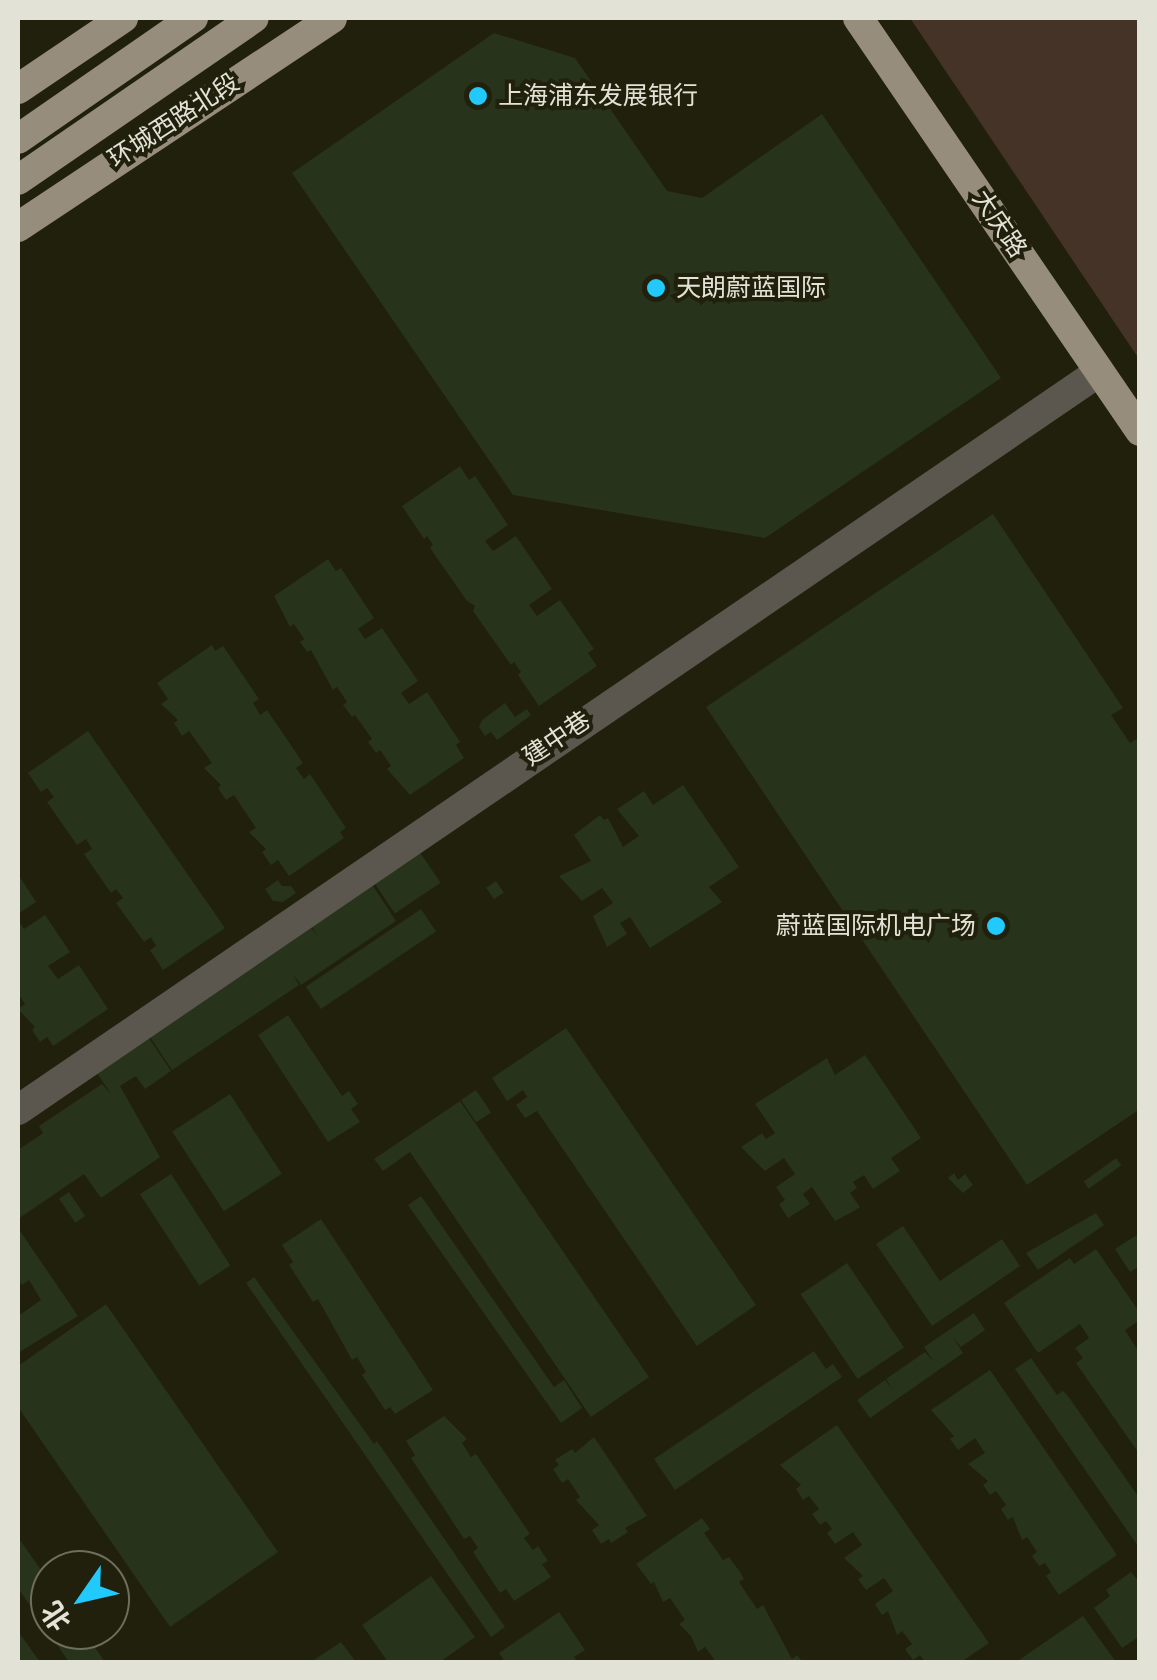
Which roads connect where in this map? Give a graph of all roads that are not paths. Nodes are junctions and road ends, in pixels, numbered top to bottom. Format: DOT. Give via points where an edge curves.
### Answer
graph roads {
  1 [pos="123,18"];
  2 [pos="193,18"];
  3 [pos="254,18"];
  4 [pos="332,18"];
  5 [pos="858,18"];
  6 [pos="18,89"];
  7 [pos="18,138"];
  8 [pos="18,180"];
  9 [pos="18,227"];
  10 [pos="1099,372"];
  11 [pos="1140,431"];
  12 [pos="18,1110"];
  1 -- 6 [label="main road"];
  2 -- 7 [label="main road"];
  3 -- 8 [label="main road, 环城西路北段"];
  4 -- 9 [label="main road, 环城西路北段"];
  5 -- 10 [label="main road, 大庆路"];
  10 -- 11 [label="main road, 大庆路"];
  10 -- 12 [label="street, 建中巷"];
}
